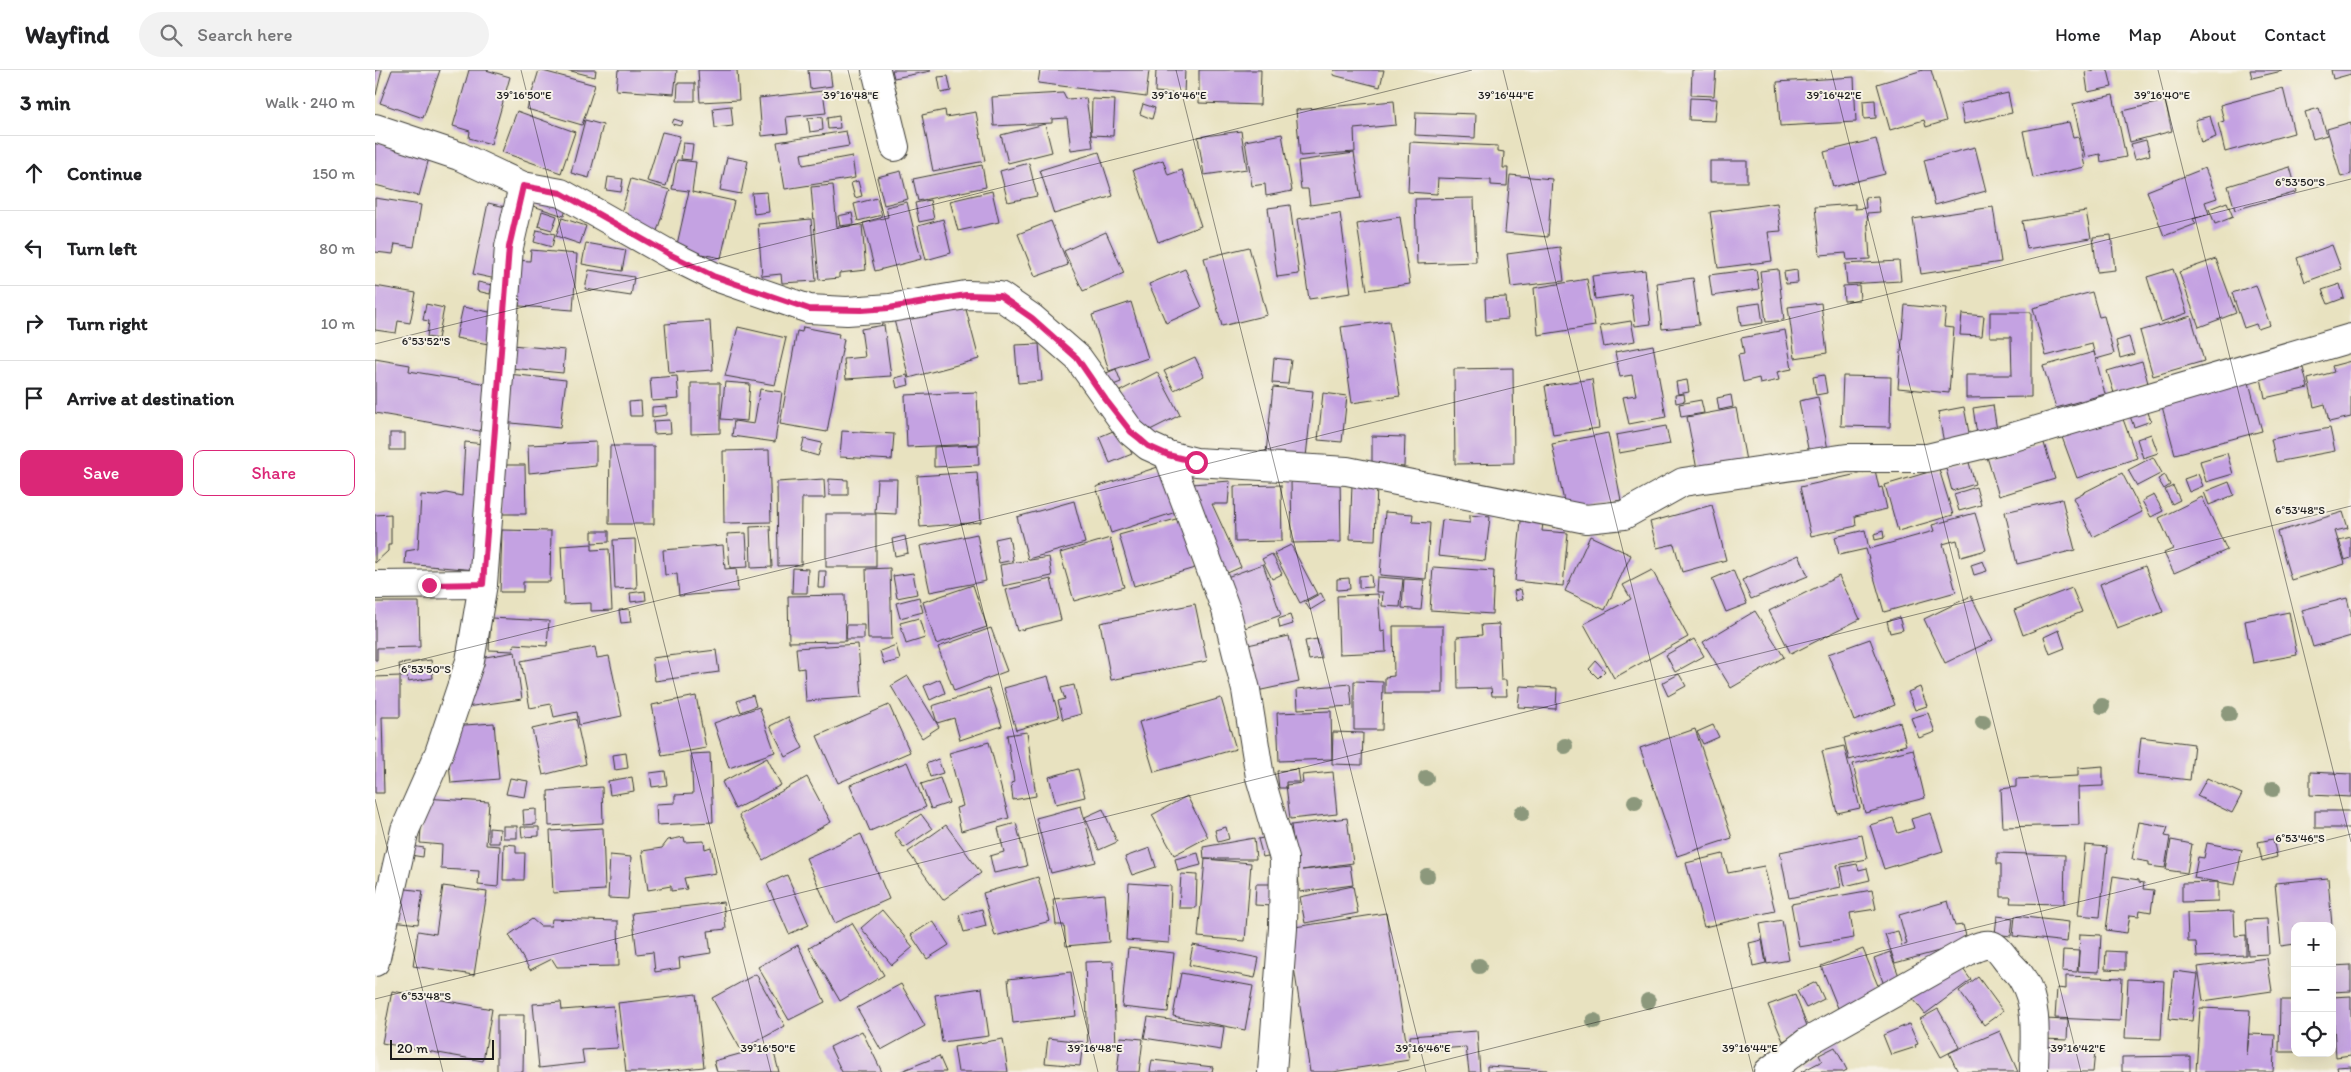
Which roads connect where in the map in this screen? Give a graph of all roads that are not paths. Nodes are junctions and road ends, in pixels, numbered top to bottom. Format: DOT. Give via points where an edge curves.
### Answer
graph roads {
  1 [pos="876,70"];
  2 [pos="375,128"];
  3 [pos="895,146"];
  4 [pos="523,186"];
  5 [pos="2351,338"];
  6 [pos="1168,455"];
  7 [pos="483,584"];
  8 [pos="375,585"];
  9 [pos="375,962"];
  10 [pos="1272,1072"];
  11 [pos="1768,1072"];
  12 [pos="2034,1072"];
  1 -- 3 [label="street"];
  2 -- 4 [label="street" via="459,156"];
  4 -- 6 [label="street" via="561,193 713,276 809,309 873,310 966,295 1000,296 1032,318 1077,358 1131,432 1148,446"];
  4 -- 7 [label="street" via="508,257"];
  5 -- 6 [label="street" via="2010,438 1936,456 1847,458 1683,482 1624,515 1586,519 1347,471 1196,462"];
  6 -- 10 [label="street" via="1226,610 1247,690 1260,777 1284,859 1283,928"];
  7 -- 8 [label="street"];
  7 -- 9 [label="street" via="470,661 439,753 405,830"];
  11 -- 12 [label="street" via="1807,1042 1970,950 1989,944 1999,948 2023,978 2031,995"];
}
